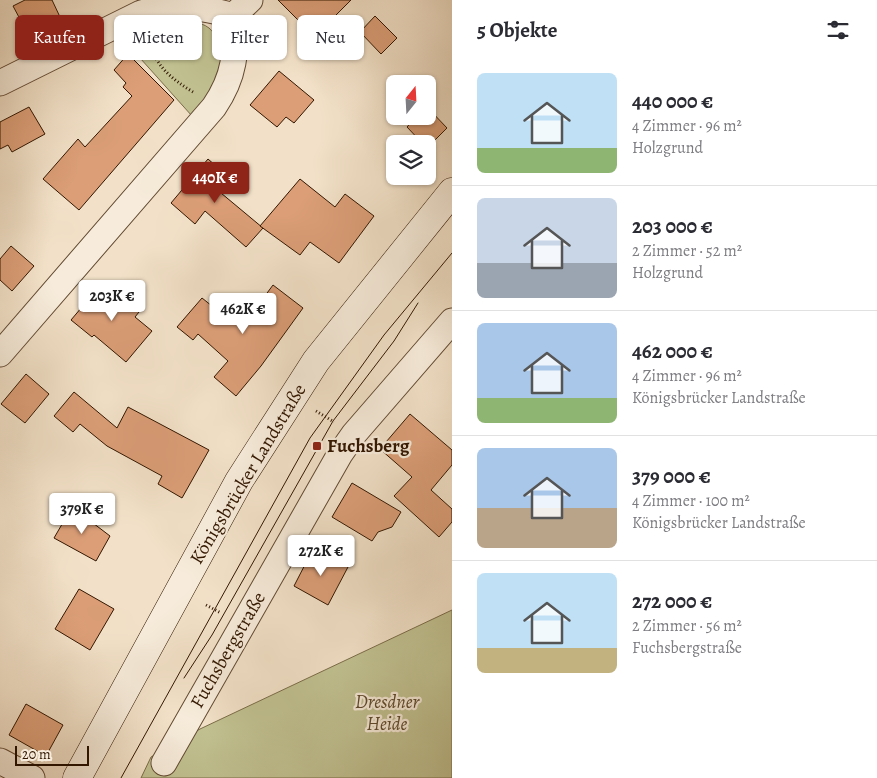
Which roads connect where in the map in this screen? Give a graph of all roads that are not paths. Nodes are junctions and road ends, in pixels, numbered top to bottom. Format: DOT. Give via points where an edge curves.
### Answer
graph roads {
  1 [pos="241,8"];
  2 [pos="0,83"];
  3 [pos="452,192"];
  4 [pos="452,321"];
  5 [pos="0,354"];
  6 [pos="0,761"];
  7 [pos="164,763"];
  8 [pos="32,778"];
  9 [pos="77,778"];
  1 -- 2 [label="street" via="165,7 138,15"];
  1 -- 5 [label="street" via="232,75 214,106"];
  3 -- 9 [label="main road, Königsbrücker Landstraße" via="316,361 295,393 239,481"];
  4 -- 7 [label="street, Fuchsbergstraße" via="340,454"];
  6 -- 8 [label="street"];
}
